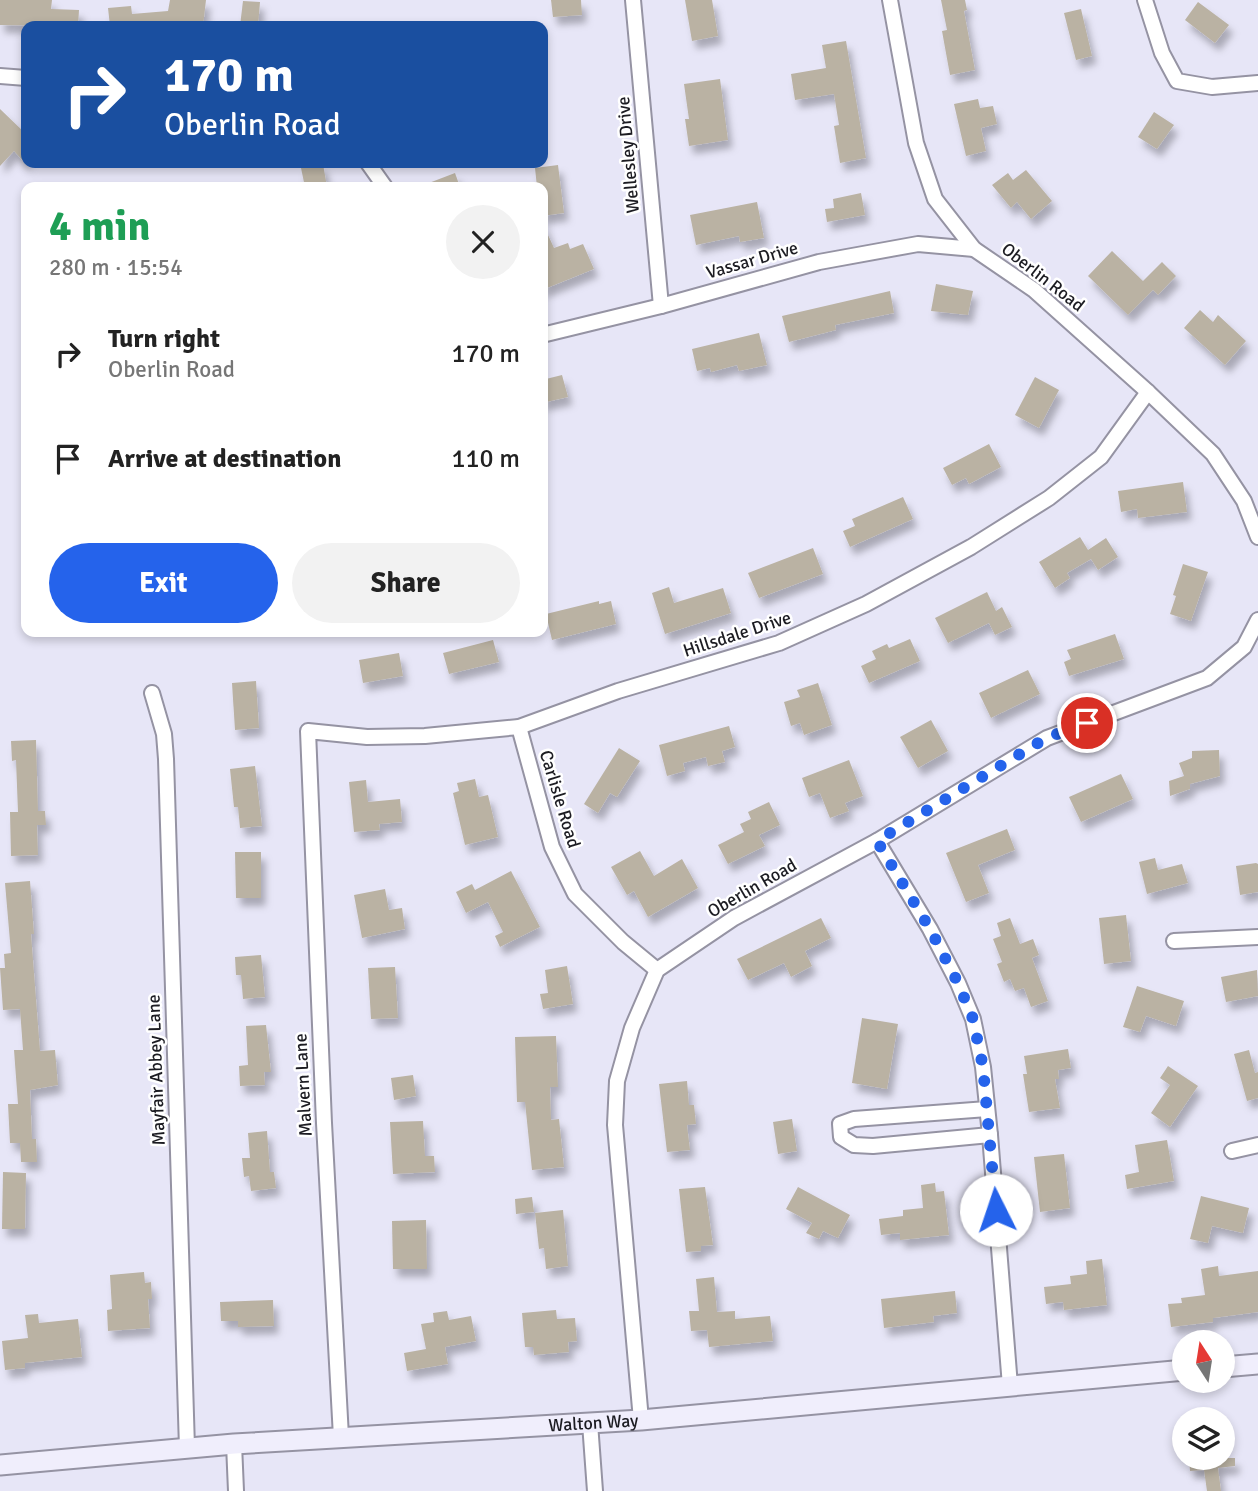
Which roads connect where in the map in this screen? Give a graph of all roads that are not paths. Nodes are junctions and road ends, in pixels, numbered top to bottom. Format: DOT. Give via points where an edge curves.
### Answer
graph roads {
  1 [pos="633,0"];
  2 [pos="890,0"];
  3 [pos="1144,0"];
  4 [pos="0,76"];
  5 [pos="21,78"];
  6 [pos="1258,83"];
  7 [pos="974,248"];
  8 [pos="661,306"];
  9 [pos="548,334"];
  10 [pos="1148,392"];
  11 [pos="1258,537"];
  12 [pos="1258,620"];
  13 [pos="152,693"];
  14 [pos="519,727"];
  15 [pos="308,731"];
  16 [pos="877,841"];
  17 [pos="1258,937"];
  18 [pos="1174,941"];
  19 [pos="657,970"];
  20 [pos="988,1109"];
  21 [pos="990,1135"];
  22 [pos="1258,1145"];
  23 [pos="1232,1150"];
  24 [pos="1258,1364"];
  25 [pos="1236,1366"];
  26 [pos="1172,1371"];
  27 [pos="1010,1386"];
  28 [pos="641,1420"];
  29 [pos="590,1423"];
  30 [pos="341,1437"];
  31 [pos="234,1444"];
  32 [pos="187,1448"];
  33 [pos="0,1465"];
  34 [pos="236,1491"];
  35 [pos="594,1491"];
  1 -- 8 [label="street, Wellesley Drive"];
  2 -- 7 [label="street, Oberlin Road" via="923,165 935,198"];
  3 -- 6 [label="street" via="1177,82 1212,87"];
  4 -- 5 [label="street"];
  7 -- 8 [label="street, Vassar Drive" via="918,244 819,261"];
  7 -- 10 [label="street, Oberlin Road" via="1034,290"];
  8 -- 9 [label="street, Vassar Drive"];
  10 -- 11 [label="street, Oberlin Road" via="1213,454 1244,501"];
  10 -- 14 [label="street, Hillsdale Drive" via="1101,457 1049,498 866,604 779,643 618,691"];
  12 -- 16 [label="street, Oberlin Road" via="1244,647 1207,678 1046,738"];
  13 -- 32 [label="street, Mayfair Abbey Lane" via="166,758"];
  14 -- 15 [label="street, Hillsdale Drive" via="379,737"];
  14 -- 19 [label="street, Carlisle Road" via="552,847 575,894"];
  15 -- 30 [label="street, Malvern Lane"];
  16 -- 19 [label="street, Oberlin Road" via="734,918"];
  16 -- 20 [label="street" via="930,929 973,1019"];
  17 -- 18 [label="street"];
  19 -- 28 [label="street" via="632,1028 617,1081 615,1125"];
  20 -- 21 [label="street"];
  20 -- 21 [label="street" via="854,1119 840,1124 841,1137 853,1145 873,1146"];
  21 -- 27 [label="street"];
  22 -- 23 [label="street"];
  24 -- 25 [label="main road"];
  26 -- 27 [label="main road, Walton Way"];
  27 -- 28 [label="main road, Walton Way"];
  28 -- 29 [label="main road, Walton Way"];
  29 -- 30 [label="main road, Walton Way"];
  29 -- 35 [label="street"];
  30 -- 31 [label="main road, Walton Way"];
  31 -- 32 [label="main road, Walton Way"];
  31 -- 34 [label="street"];
  32 -- 33 [label="main road, Walton Way"];
}
